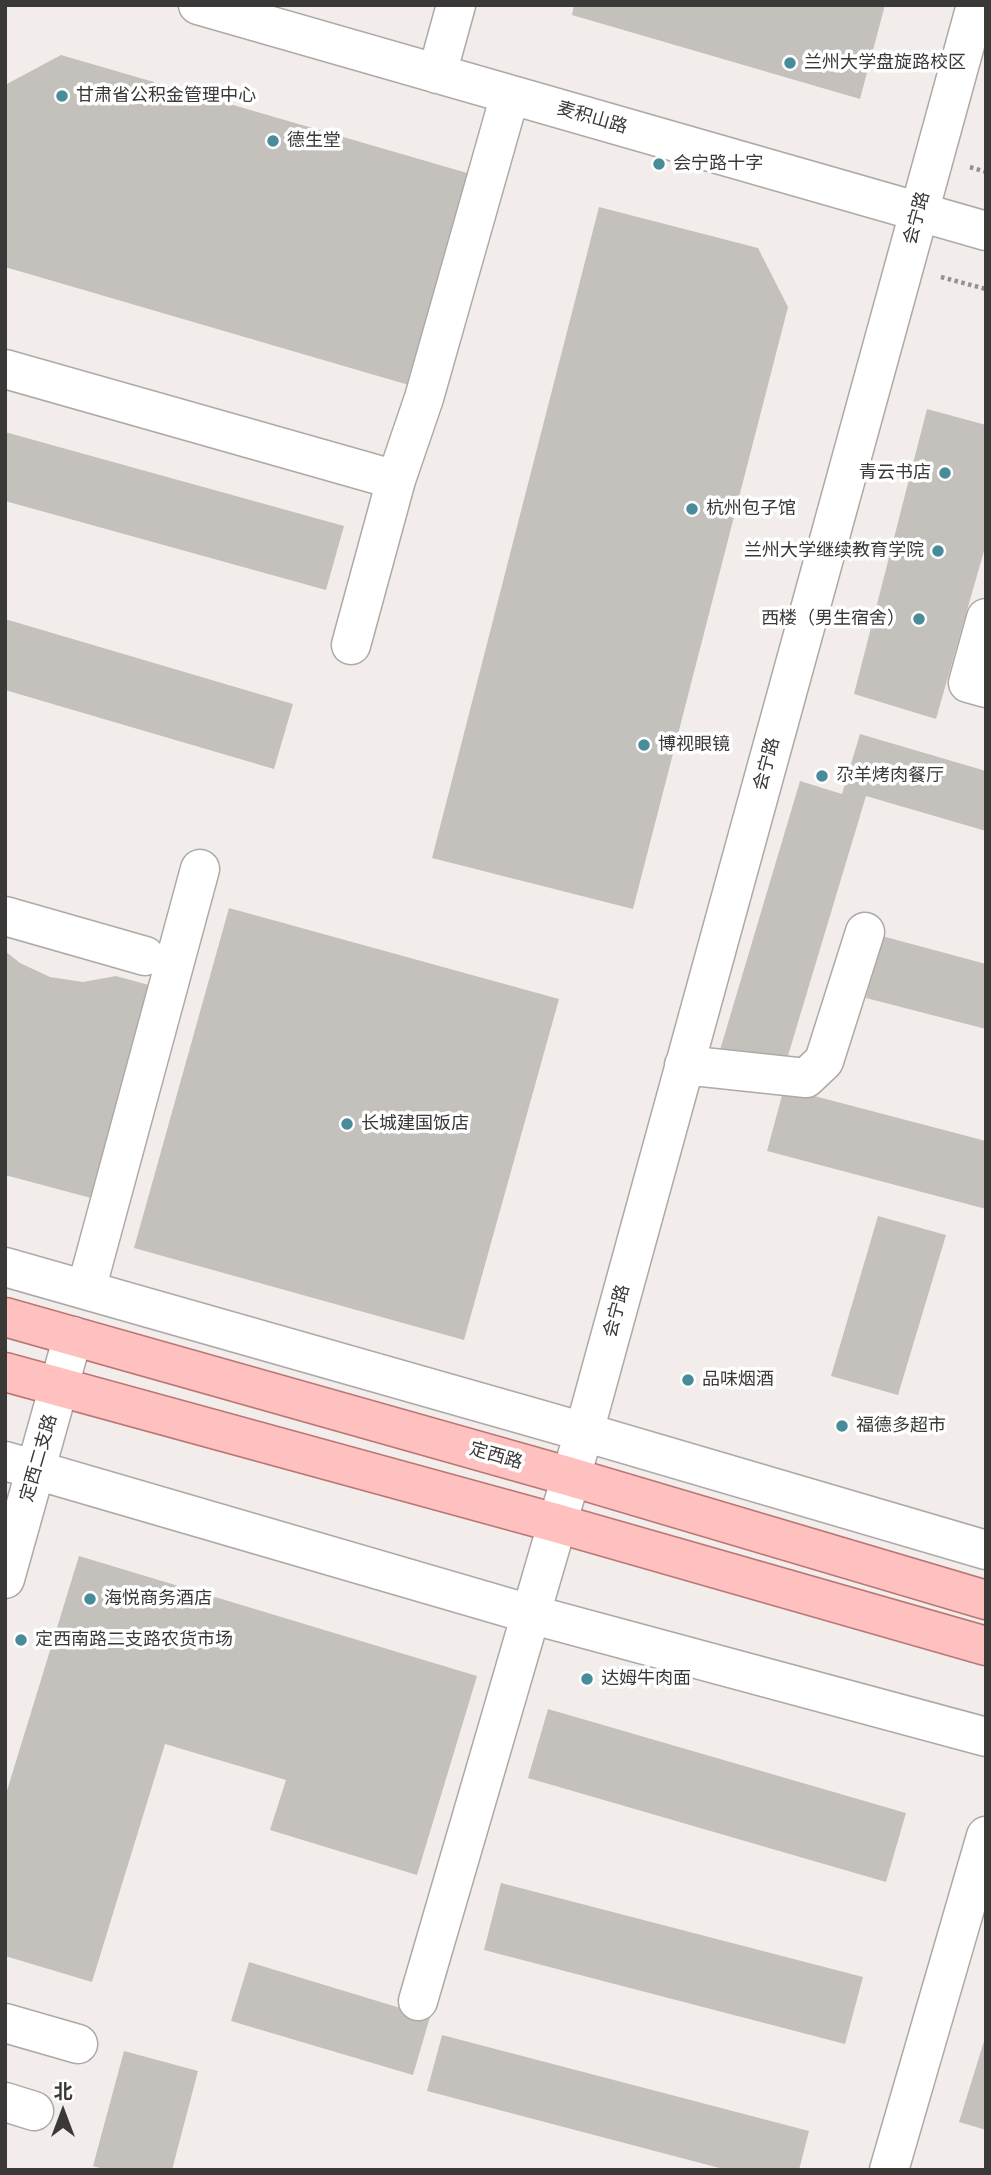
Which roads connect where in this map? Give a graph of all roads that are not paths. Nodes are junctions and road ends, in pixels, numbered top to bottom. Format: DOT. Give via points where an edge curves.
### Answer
graph roads {
  1 [pos="198,5"];
  2 [pos="456,5"];
  3 [pos="976,5"];
  4 [pos="438,74"];
  5 [pos="510,95"];
  6 [pos="918,212"];
  7 [pos="986,231"];
  8 [pos="5,369"];
  9 [pos="396,480"];
  10 [pos="986,618"];
  11 [pos="351,645"];
  12 [pos="986,688"];
  13 [pos="200,869"];
  14 [pos="5,916"];
  15 [pos="865,932"];
  16 [pos="145,956"];
  17 [pos="684,1065"];
  18 [pos="5,1267"];
  19 [pos="86,1290"];
  20 [pos="5,1317"];
  21 [pos="73,1336"];
  22 [pos="5,1372"];
  23 [pos="58,1387"];
  24 [pos="584,1432"];
  25 [pos="20,1465"];
  26 [pos="570,1478"];
  27 [pos="556,1523"];
  28 [pos="986,1550"];
  29 [pos="5,1579"];
  30 [pos="986,1600"];
  31 [pos="530,1615"];
  32 [pos="986,1646"];
  33 [pos="986,1737"];
  34 [pos="986,1836"];
  35 [pos="418,2001"];
  36 [pos="5,2023"];
  37 [pos="78,2044"];
  38 [pos="889,2170"];
  1 -- 4 [label="street, 麦积山路"];
  2 -- 4 [label="street"];
  3 -- 6 [label="street, 会宁路"];
  4 -- 5 [label="street, 麦积山路"];
  5 -- 6 [label="street, 麦积山路"];
  5 -- 9 [label="street" via="424,398"];
  6 -- 7 [label="street, 麦积山路"];
  6 -- 17 [label="street, 会宁路"];
  8 -- 9 [label="street"];
  9 -- 11 [label="street"];
  10 -- 12 [label="street" via="968,683"];
  13 -- 19 [label="street"];
  14 -- 16 [label="street"];
  15 -- 17 [label="street" via="824,1061 806,1078"];
  17 -- 24 [label="street, 会宁路"];
  18 -- 19 [label="street"];
  19 -- 24 [label="street"];
  20 -- 21 [label="main road, 定西路"];
  21 -- 23 [label="street, 定西二支路"];
  21 -- 26 [label="main road, 定西路"];
  22 -- 23 [label="main road"];
  23 -- 25 [label="street, 定西二支路"];
  23 -- 27 [label="main road"];
  24 -- 26 [label="street, 会宁路"];
  24 -- 28 [label="street"];
  25 -- 29 [label="street, 定西二支路"];
  25 -- 31 [label="street"];
  26 -- 27 [label="street, 会宁路"];
  26 -- 30 [label="main road, 定西路"];
  27 -- 31 [label="street, 会宁路"];
  27 -- 32 [label="main road"];
  31 -- 33 [label="street"];
  31 -- 35 [label="street, 会宁路"];
  34 -- 38 [label="street"];
  36 -- 37 [label="street"];
}
